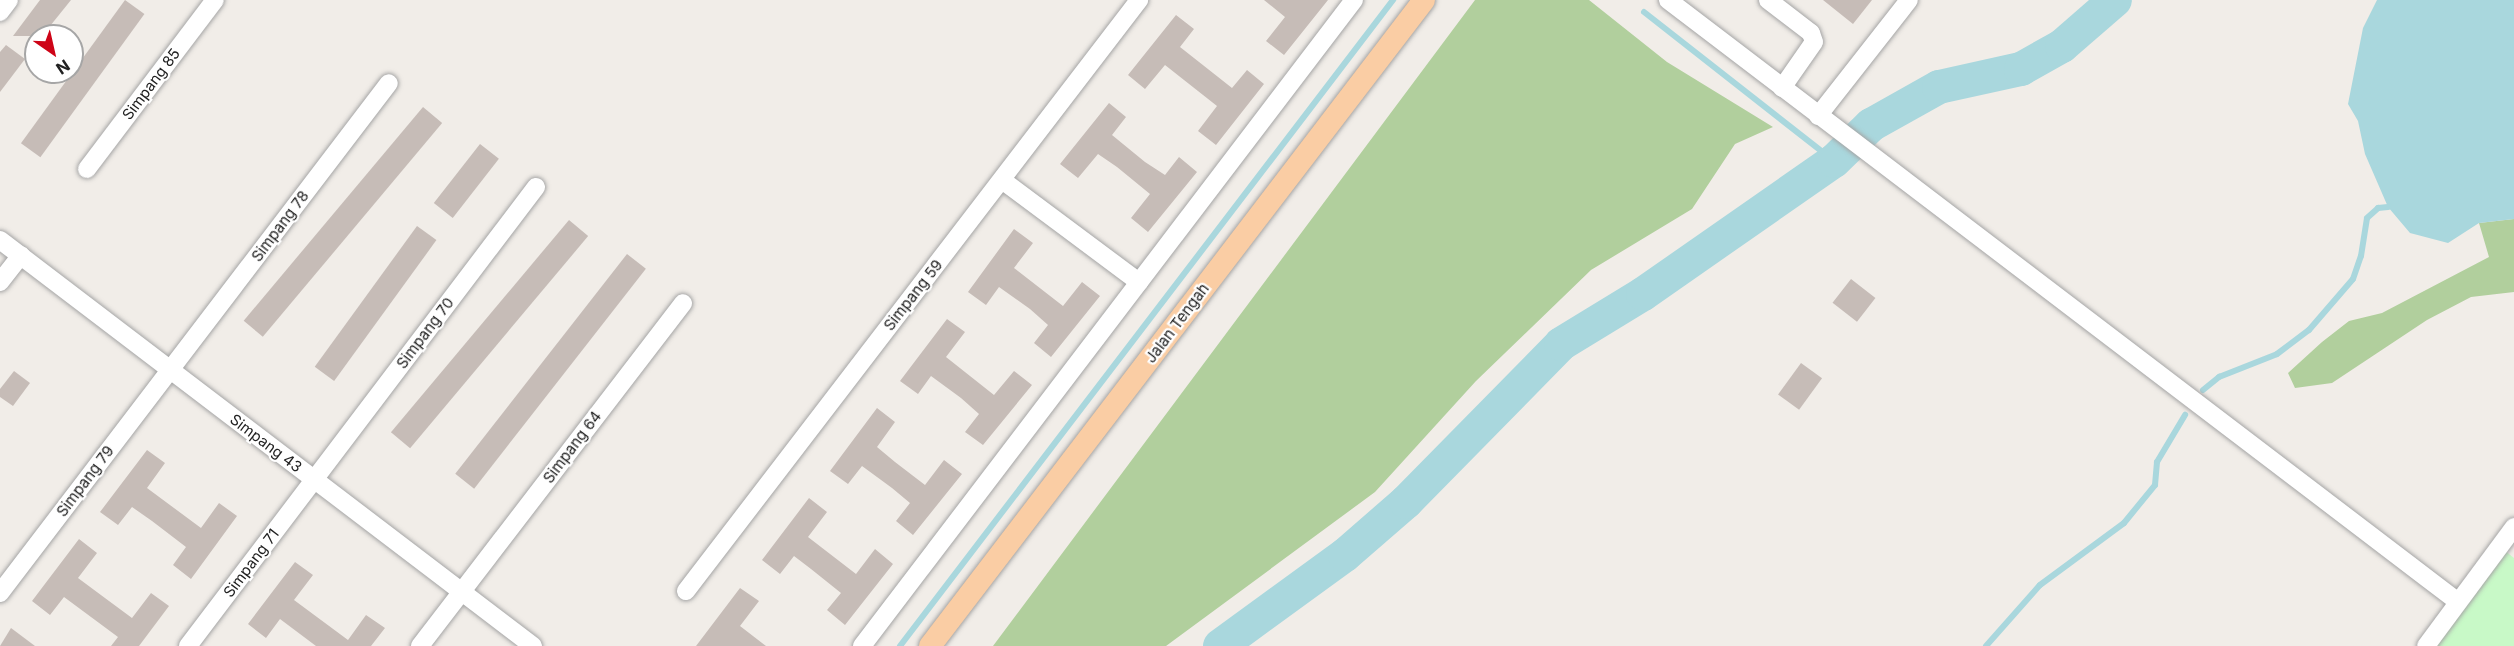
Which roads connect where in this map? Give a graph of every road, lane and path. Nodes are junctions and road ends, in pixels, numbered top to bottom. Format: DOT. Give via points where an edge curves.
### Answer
graph roads {
  1 [pos="9,0"];
  2 [pos="215,0"];
  3 [pos="1139,0"];
  4 [pos="1354,0"];
  5 [pos="1424,0"];
  6 [pos="1668,0"];
  7 [pos="1768,0"];
  8 [pos="1909,0"];
  9 [pos="0,12"];
  10 [pos="389,83"];
  11 [pos="1782,88"];
  12 [pos="1818,116"];
  13 [pos="87,169"];
  14 [pos="1002,180"];
  15 [pos="536,187"];
  16 [pos="0,240"];
  17 [pos="21,255"];
  18 [pos="0,282"];
  19 [pos="1139,282"];
  20 [pos="683,303"];
  21 [pos="171,370"];
  22 [pos="314,479"];
  23 [pos="2514,527"];
  24 [pos="686,591"];
  25 [pos="462,592"];
  26 [pos="0,593"];
  27 [pos="2457,601"];
  28 [pos="188,646"];
  29 [pos="420,646"];
  30 [pos="533,646"];
  31 [pos="862,646"];
  32 [pos="930,646"];
  33 [pos="2426,646"];
  1 -- 9 [label="street"];
  2 -- 13 [label="street, Simpang 85"];
  3 -- 14 [label="street, Simpang 59"];
  4 -- 19 [label="street"];
  5 -- 32 [label="main road, Jalan Tengah"];
  6 -- 11 [label="street"];
  7 -- 11 [label="street" via="1811,33 1814,42"];
  8 -- 12 [label="street"];
  10 -- 21 [label="street, Simpang 78"];
  11 -- 12 [label="street"];
  12 -- 27 [label="street"];
  14 -- 19 [label="street"];
  14 -- 24 [label="street, Simpang 59"];
  15 -- 22 [label="street, Simpang 70"];
  16 -- 17 [label="street, Simpang 43"];
  17 -- 18 [label="street"];
  17 -- 21 [label="street, Simpang 43"];
  19 -- 31 [label="street"];
  20 -- 25 [label="street, Simpang 64"];
  21 -- 22 [label="street, Simpang 43"];
  21 -- 26 [label="street, Simpang 79"];
  22 -- 25 [label="street, Simpang 43"];
  22 -- 28 [label="street, Simpang 71"];
  23 -- 27 [label="street"];
  25 -- 29 [label="street, Simpang 64"];
  25 -- 30 [label="street, Simpang 43"];
  27 -- 33 [label="street"];
}
